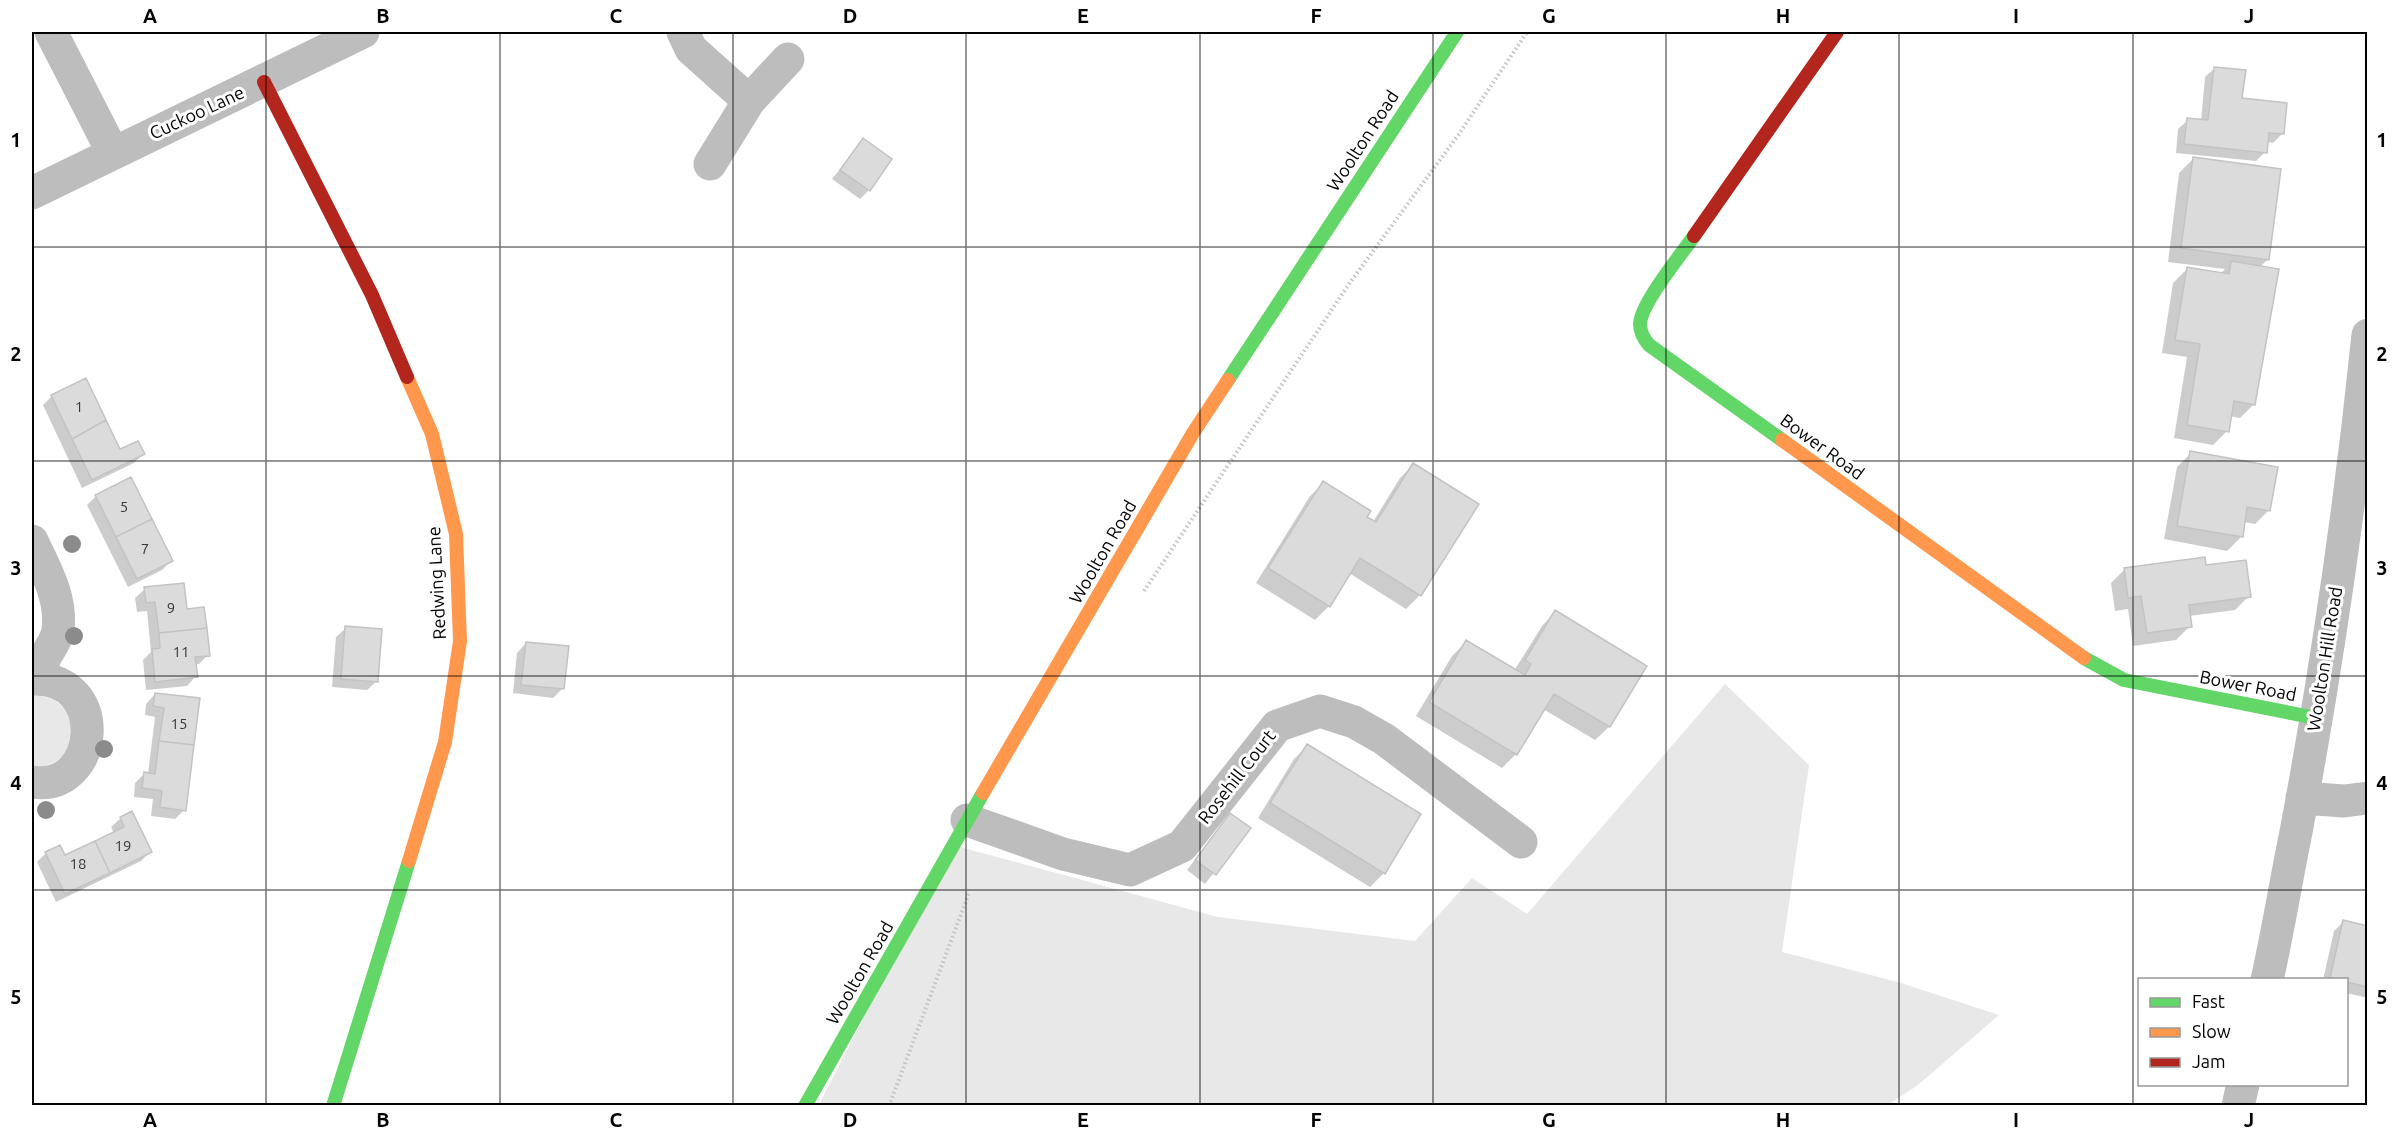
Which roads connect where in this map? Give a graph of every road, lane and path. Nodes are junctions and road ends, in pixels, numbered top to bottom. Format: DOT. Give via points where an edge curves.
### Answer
graph roads {
  1 [pos="51,32"];
  2 [pos="363,32"];
  3 [pos="683,32"];
  4 [pos="1457,32"];
  5 [pos="1527,32"];
  6 [pos="1837,32"];
  7 [pos="788,59"];
  8 [pos="264,82"];
  9 [pos="749,100"];
  10 [pos="113,153"];
  11 [pos="710,164"];
  12 [pos="32,193"];
  13 [pos="2367,335"];
  14 [pos="32,541"];
  15 [pos="1141,596"];
  16 [pos="38,679"];
  17 [pos="2316,718"];
  18 [pos="32,782"];
  19 [pos="2302,798"];
  20 [pos="2367,798"];
  21 [pos="966,820"];
  22 [pos="1521,842"];
  23 [pos="970,891"];
  24 [pos="2267,978"];
  25 [pos="2243,1086"];
  26 [pos="333,1106"];
  27 [pos="805,1106"];
  28 [pos="890,1106"];
  29 [pos="2238,1106"];
  1 -- 10 [label="street"];
  2 -- 8 [label="street, Cuckoo Lane"];
  3 -- 9 [label="street" via="691,49"];
  4 -- 21 [label="street, Woolton Road" via="1192,433"];
  5 -- 15 [label="path" via="1459,134 1349,284"];
  6 -- 17 [label="street, Bower Road" via="1648,302 1640,321 1644,338 2110,675"];
  7 -- 9 [label="street"];
  8 -- 10 [label="street, Cuckoo Lane"];
  8 -- 26 [label="street, Redwing Lane" via="372,295 432,434 456,534 460,641 445,742"];
  9 -- 11 [label="street"];
  10 -- 12 [label="street, Cuckoo Lane"];
  13 -- 17 [label="street, Woolton Hill Road" via="2354,471"];
  14 -- 16 [label="street" via="56,591 58,632"];
  16 -- 18 [label="street" via="60,684 74,694 84,708 88,725 81,759 54,780"];
  17 -- 19 [label="street, Woolton Hill Road"];
  19 -- 20 [label="street"];
  19 -- 24 [label="street, Woolton Hill Road"];
  21 -- 22 [label="street, Rosehill Court" via="1063,854 1130,870 1182,846 1276,726 1320,711 1354,722 1384,739"];
  21 -- 27 [label="street, Woolton Road"];
  23 -- 28 [label="path"];
  25 -- 29 [label="street"];
}
